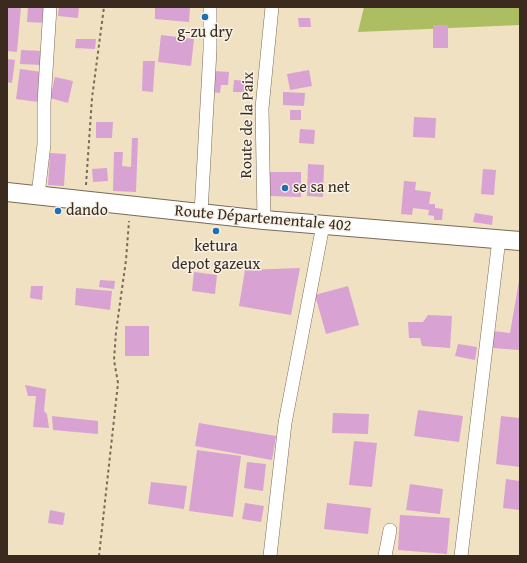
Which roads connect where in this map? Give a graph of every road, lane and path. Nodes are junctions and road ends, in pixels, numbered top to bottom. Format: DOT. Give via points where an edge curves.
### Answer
graph roads {
  1 [pos="50,7"];
  2 [pos="104,7"];
  3 [pos="210,7"];
  4 [pos="272,7"];
  5 [pos="7,192"];
  6 [pos="38,195"];
  7 [pos="85,201"];
  8 [pos="130,205"];
  9 [pos="201,213"];
  10 [pos="264,220"];
  11 [pos="323,225"];
  12 [pos="499,239"];
  13 [pos="520,241"];
  14 [pos="390,530"];
  15 [pos="99,556"];
  16 [pos="270,556"];
  17 [pos="386,556"];
  18 [pos="461,556"];
  1 -- 6 [label="street" via="44,144"];
  2 -- 7 [label="path" via="92,98"];
  3 -- 9 [label="street"];
  4 -- 10 [label="street, Route de la Paix" via="262,108"];
  5 -- 6 [label="main road, Route Départementale 402"];
  6 -- 7 [label="main road, Route Départementale 402"];
  7 -- 8 [label="main road, Route Départementale 402"];
  8 -- 9 [label="main road, Route Départementale 402"];
  8 -- 15 [label="path" via="114,360 118,383"];
  9 -- 10 [label="main road, Route Départementale 402"];
  10 -- 11 [label="main road, Route Départementale 402"];
  11 -- 12 [label="main road, Route Départementale 402"];
  11 -- 16 [label="street" via="285,423"];
  12 -- 13 [label="main road, Route Départementale 402"];
  12 -- 18 [label="street"];
  14 -- 17 [label="street"];
}
